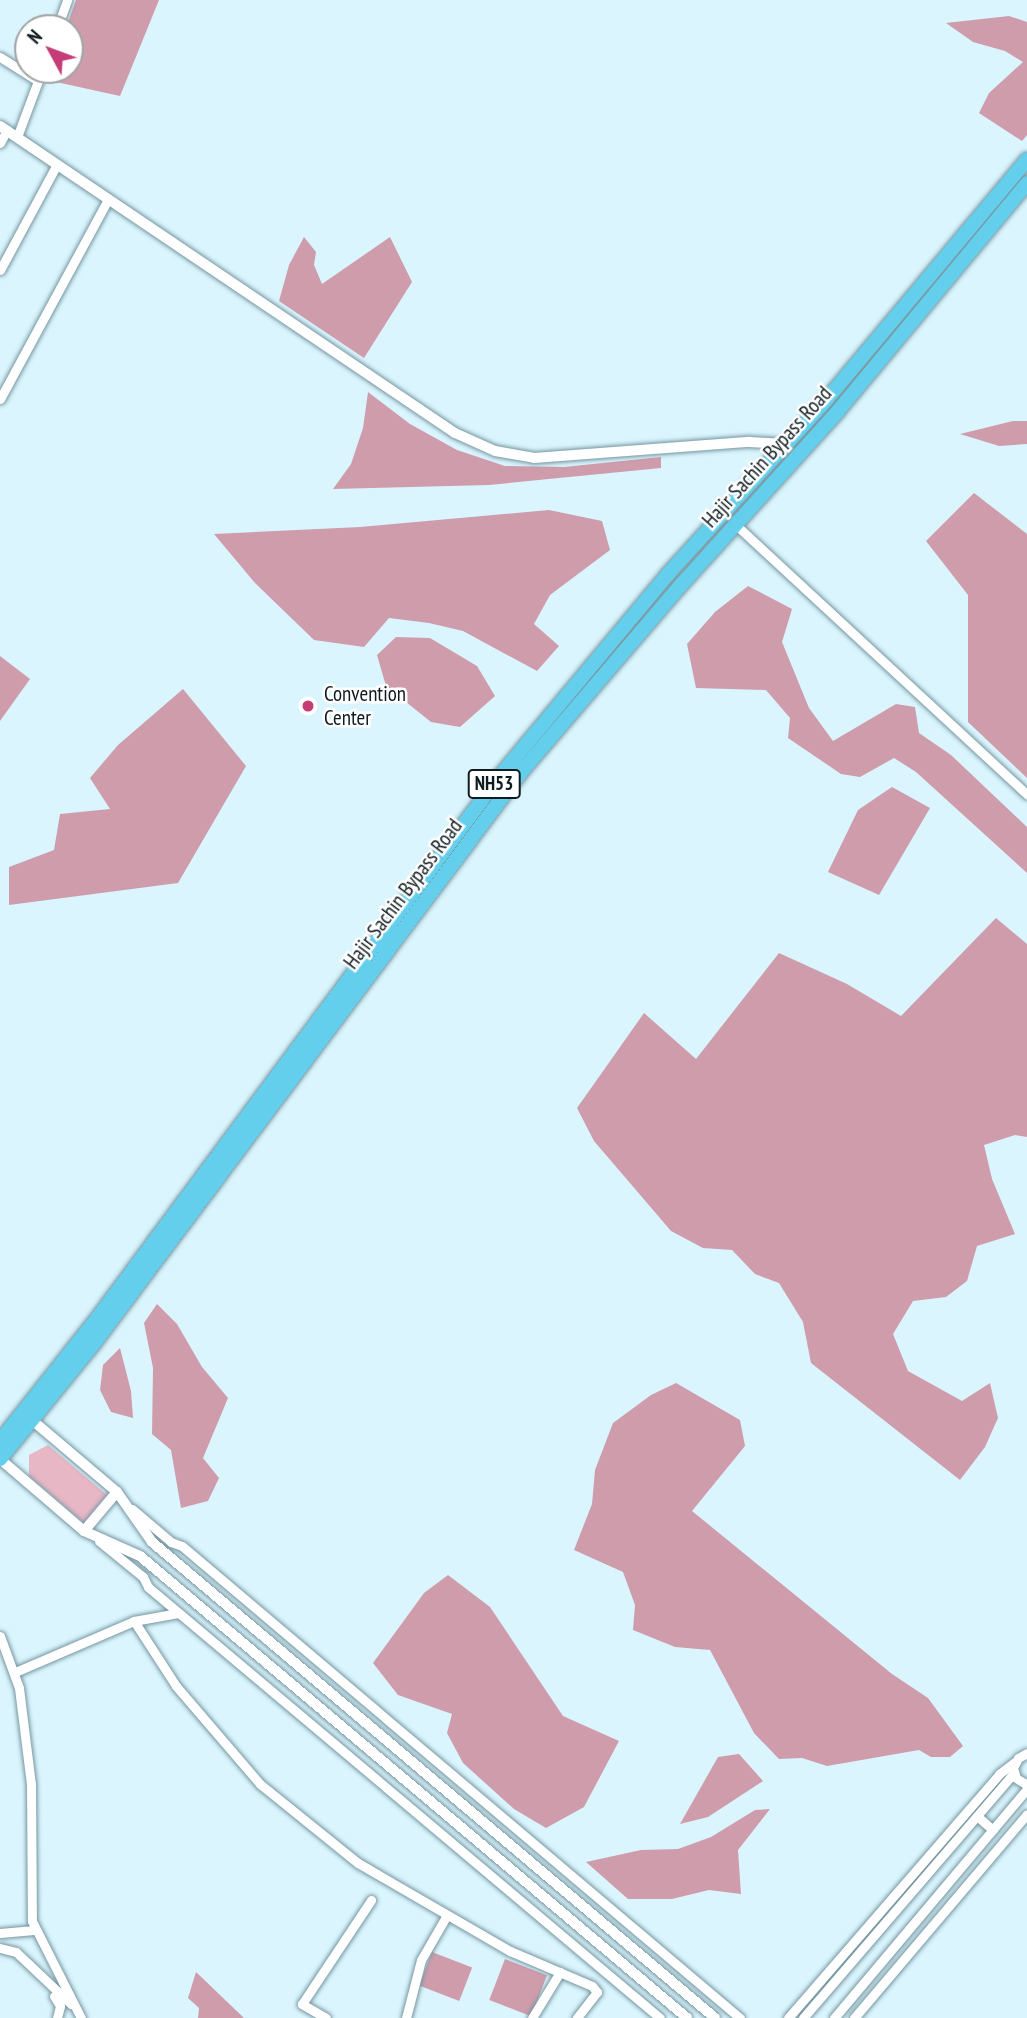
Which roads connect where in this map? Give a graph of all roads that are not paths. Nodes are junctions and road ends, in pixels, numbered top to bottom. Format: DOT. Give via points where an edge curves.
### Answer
graph roads {
  1 [pos="37,84"];
  2 [pos="3,128"];
  3 [pos="17,137"];
  4 [pos="0,144"];
  5 [pos="1027,160"];
  6 [pos="57,164"];
  7 [pos="1027,183"];
  8 [pos="108,199"];
  9 [pos="0,270"];
  10 [pos="0,399"];
  11 [pos="786,444"];
  12 [pos="736,524"];
  13 [pos="1027,794"];
  14 [pos="32,1420"];
  15 [pos="0,1441"];
  16 [pos="0,1459"];
  17 [pos="120,1497"];
  18 [pos="88,1533"];
  19 [pos="178,1613"];
  20 [pos="134,1621"];
  21 [pos="0,1636"];
  22 [pos="15,1672"];
  23 [pos="1027,1753"];
  24 [pos="1014,1762"];
  25 [pos="1014,1773"];
  26 [pos="1027,1787"];
  27 [pos="1027,1814"];
  28 [pos="977,1816"];
  29 [pos="993,1830"];
  30 [pos="371,1900"];
  31 [pos="447,1914"];
  32 [pos="34,1930"];
  33 [pos="0,1933"];
  34 [pos="0,1948"];
  35 [pos="560,1972"];
  36 [pos="48,1985"];
  37 [pos="71,2004"];
  38 [pos="57,2018"];
  39 [pos="81,2018"];
  40 [pos="326,2018"];
  41 [pos="406,2018"];
  42 [pos="532,2018"];
  43 [pos="578,2018"];
  44 [pos="660,2018"];
  45 [pos="687,2018"];
  46 [pos="715,2018"];
  47 [pos="740,2018"];
  48 [pos="788,2018"];
  49 [pos="803,2018"];
  50 [pos="834,2018"];
  51 [pos="854,2018"];
  1 -- 3 [label="street"];
  2 -- 3 [label="street"];
  2 -- 4 [label="street"];
  3 -- 6 [label="street"];
  5 -- 11 [label="highway, NH53"];
  6 -- 8 [label="street"];
  6 -- 9 [label="street"];
  7 -- 12 [label="highway, Hajir Sachin Bypass Road / NH53" via="838,411"];
  8 -- 10 [label="street"];
  8 -- 11 [label="street" via="455,433 495,451 534,458 749,442"];
  11 -- 15 [label="highway, NH53" via="668,574 499,777 96,1320"];
  12 -- 13 [label="street"];
  12 -- 14 [label="highway, Hajir Sachin Bypass Road / NH53" via="522,771"];
  14 -- 16 [label="highway, Hajir Sachin Bypass Road / NH53"];
  14 -- 17 [label="street"];
  16 -- 18 [label="street"];
  17 -- 18 [label="street"];
  17 -- 46 [label="street" via="152,1542"];
  17 -- 47 [label="street"];
  18 -- 19 [label="street"];
  18 -- 45 [label="street" via="139,1556"];
  19 -- 20 [label="street"];
  19 -- 44 [label="street"];
  20 -- 22 [label="street"];
  20 -- 31 [label="street" via="176,1686 260,1784 358,1863"];
  21 -- 22 [label="street"];
  22 -- 32 [label="street" via="32,1784"];
  23 -- 24 [label="street"];
  24 -- 25 [label="street"];
  24 -- 48 [label="street"];
  25 -- 26 [label="street"];
  25 -- 28 [label="street"];
  26 -- 29 [label="street"];
  27 -- 51 [label="street"];
  28 -- 29 [label="street"];
  28 -- 49 [label="street"];
  29 -- 50 [label="street"];
  30 -- 40 [label="street" via="302,2004"];
  31 -- 35 [label="street" via="510,1951"];
  31 -- 41 [label="street" via="421,1960"];
  32 -- 33 [label="street"];
  32 -- 37 [label="street"];
  34 -- 36 [label="street" via="16,1952"];
  35 -- 42 [label="street"];
  35 -- 43 [label="street" via="597,1992"];
  36 -- 37 [label="street"];
  36 -- 38 [label="street" via="60,2006"];
  37 -- 39 [label="street"];
}
